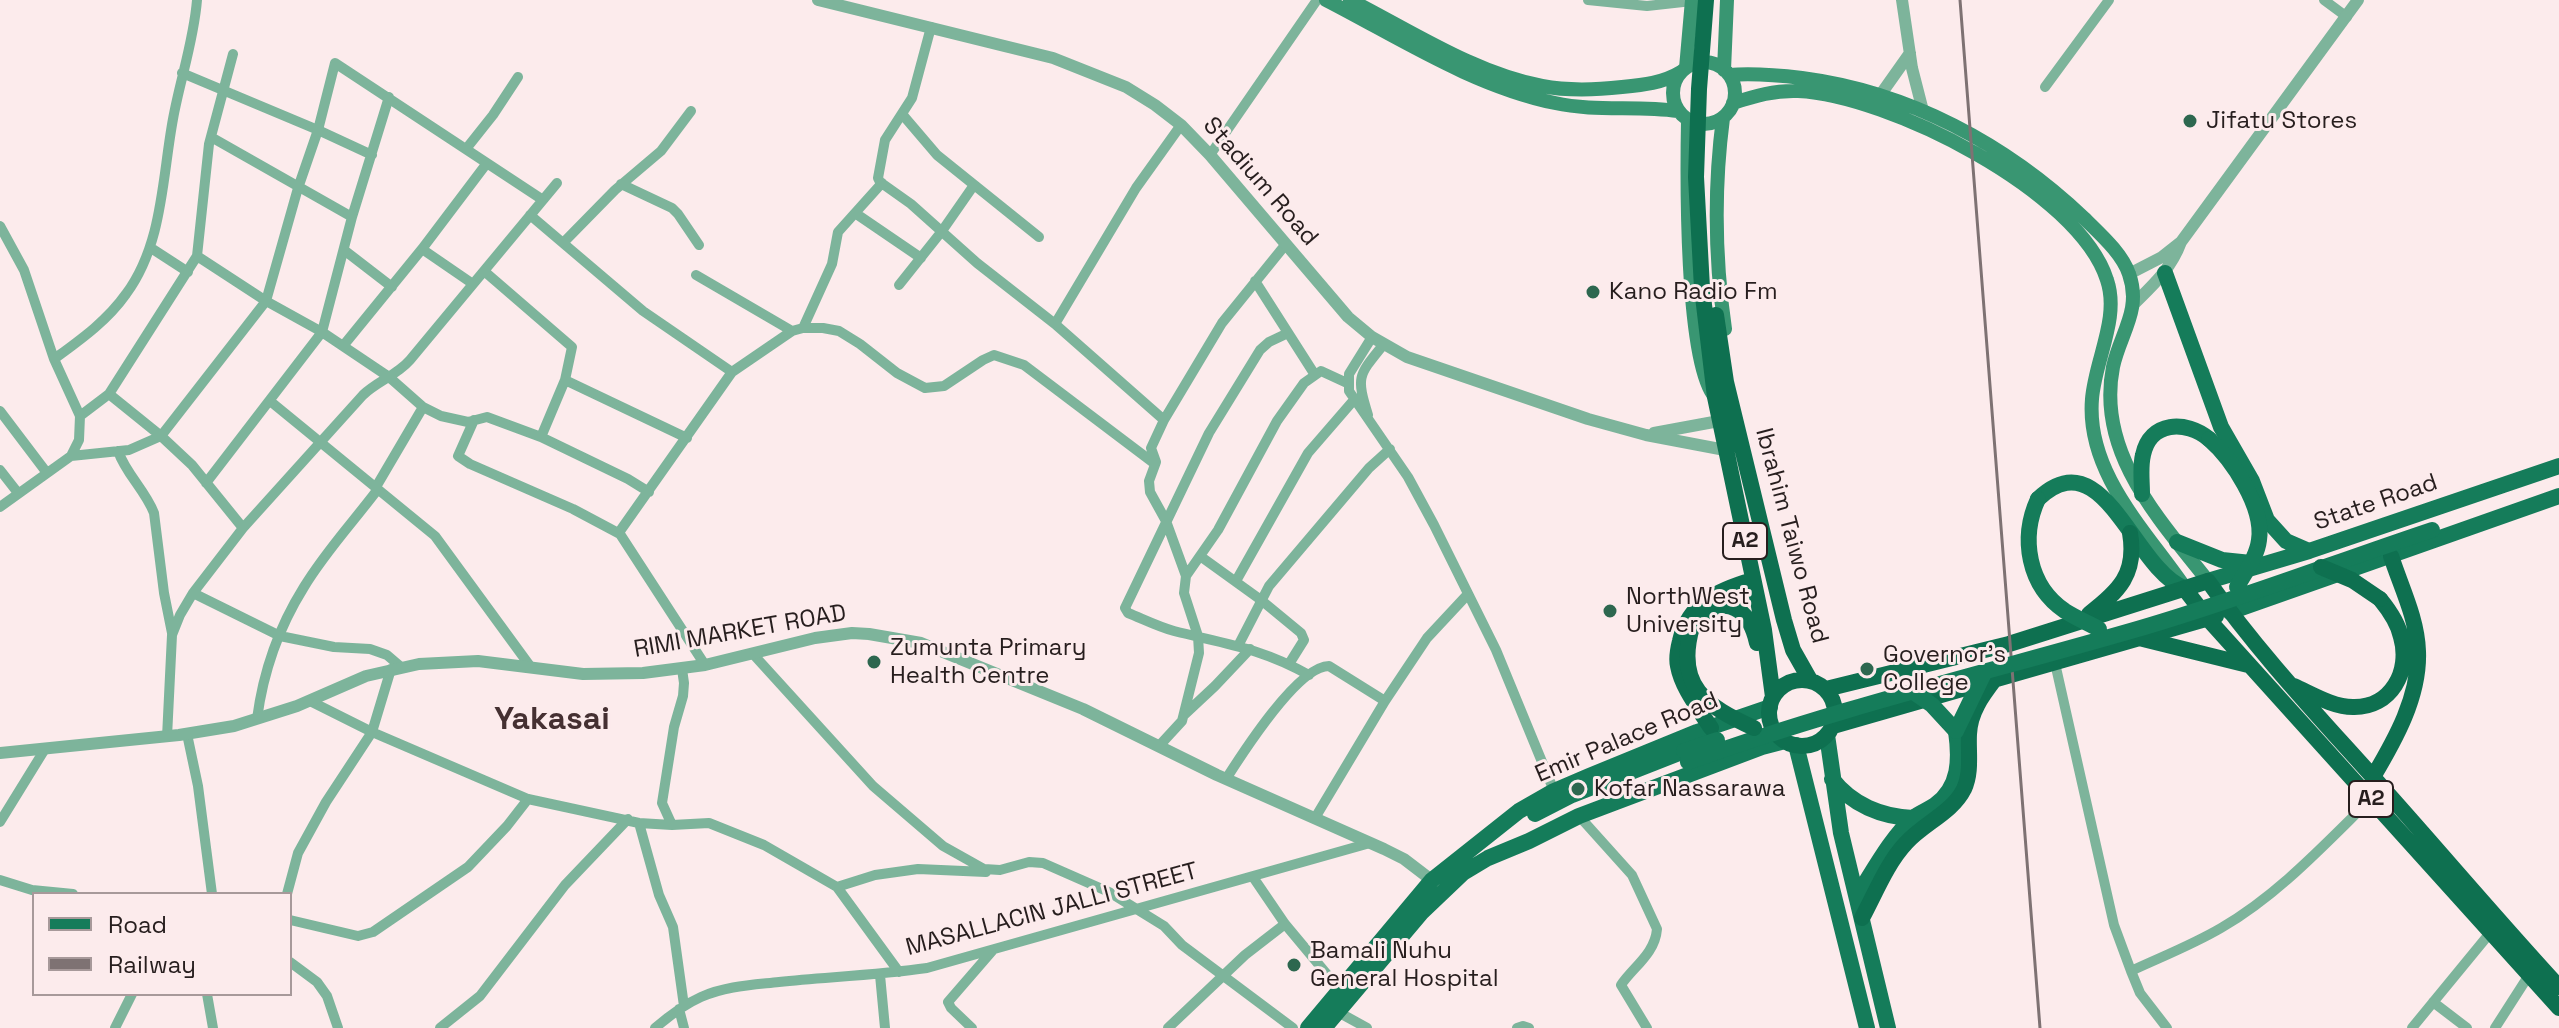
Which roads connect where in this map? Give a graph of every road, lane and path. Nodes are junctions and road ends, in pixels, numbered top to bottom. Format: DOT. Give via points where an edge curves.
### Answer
graph roads {
  1 [pos="197,0"];
  2 [pos="818,0"];
  3 [pos="1317,0"];
  4 [pos="1326,0"];
  5 [pos="1350,0"];
  6 [pos="1588,0"];
  7 [pos="1697,0"];
  8 [pos="1715,0"];
  9 [pos="1727,0"];
  10 [pos="1902,0"];
  11 [pos="2109,0"];
  12 [pos="2324,0"];
  13 [pos="2358,0"];
  14 [pos="2347,17"];
  15 [pos="931,27"];
  16 [pos="1910,53"];
  17 [pos="233,54"];
  18 [pos="1684,70"];
  19 [pos="1727,72"];
  20 [pos="182,73"];
  21 [pos="518,77"];
  22 [pos="2045,87"];
  23 [pos="223,90"];
  24 [pos="1881,94"];
  25 [pos="389,97"];
  26 [pos="1733,103"];
  27 [pos="691,111"];
  28 [pos="1923,111"];
  29 [pos="902,114"];
  30 [pos="1683,116"];
  31 [pos="1723,118"];
  32 [pos="1181,125"];
  33 [pos="318,130"];
  34 [pos="211,137"];
  35 [pos="466,149"];
  36 [pos="1988,152"];
  37 [pos="372,155"];
  38 [pos="1210,155"];
  39 [pos="487,163"];
  40 [pos="557,183"];
  41 [pos="882,183"];
  42 [pos="621,184"];
  43 [pos="974,185"];
  44 [pos="298,188"];
  45 [pos="543,200"];
  46 [pos="855,213"];
  47 [pos="530,215"];
  48 [pos="352,217"];
  49 [pos="0,226"];
  50 [pos="942,231"];
  51 [pos="1039,237"];
  52 [pos="2181,242"];
  53 [pos="563,243"];
  54 [pos="1286,244"];
  55 [pos="699,245"];
  56 [pos="151,248"];
  57 [pos="422,249"];
  58 [pos="344,250"];
  59 [pos="197,256"];
  60 [pos="921,258"];
  61 [pos="484,271"];
  62 [pos="188,272"];
  63 [pos="2165,273"];
  64 [pos="2129,274"];
  65 [pos="696,275"];
  66 [pos="1255,281"];
  67 [pos="473,284"];
  68 [pos="899,285"];
  69 [pos="392,287"];
  70 [pos="1707,287"];
  71 [pos="266,301"];
  72 [pos="2134,304"];
  73 [pos="1055,324"];
  74 [pos="798,329"];
  75 [pos="322,332"];
  76 [pos="1288,333"];
  77 [pos="1378,340"];
  78 [pos="343,346"];
  79 [pos="54,359"];
  80 [pos="732,372"];
  81 [pos="1315,375"];
  82 [pos="389,377"];
  83 [pos="565,380"];
  84 [pos="1347,383"];
  85 [pos="1718,388"];
  86 [pos="109,394"];
  87 [pos="270,401"];
  88 [pos="1353,401"];
  89 [pos="1732,402"];
  90 [pos="423,407"];
  91 [pos="0,411"];
  92 [pos="80,416"];
  93 [pos="474,420"];
  94 [pos="1164,420"];
  95 [pos="1370,421"];
  96 [pos="1719,421"];
  97 [pos="1646,435"];
  98 [pos="161,436"];
  99 [pos="541,437"];
  100 [pos="687,438"];
  101 [pos="320,441"];
  102 [pos="1390,449"];
  103 [pos="1725,450"];
  104 [pos="118,451"];
  105 [pos="71,456"];
  106 [pos="1155,464"];
  107 [pos="2559,466"];
  108 [pos="0,470"];
  109 [pos="47,473"];
  110 [pos="2559,473"];
  111 [pos="206,483"];
  112 [pos="377,488"];
  113 [pos="2559,490"];
  114 [pos="649,492"];
  115 [pos="18,493"];
  116 [pos="2142,494"];
  117 [pos="2559,496"];
  118 [pos="0,507"];
  119 [pos="1166,521"];
  120 [pos="2431,526"];
  121 [pos="243,528"];
  122 [pos="2130,533"];
  123 [pos="620,534"];
  124 [pos="2177,542"];
  125 [pos="2309,551"];
  126 [pos="1200,556"];
  127 [pos="2391,556"];
  128 [pos="2269,563"];
  129 [pos="2321,567"];
  130 [pos="1186,576"];
  131 [pos="1753,580"];
  132 [pos="1236,581"];
  133 [pos="2208,581"];
  134 [pos="2237,587"];
  135 [pos="2184,588"];
  136 [pos="193,593"];
  137 [pos="1468,594"];
  138 [pos="1261,600"];
  139 [pos="2230,612"];
  140 [pos="2208,619"];
  141 [pos="2076,623"];
  142 [pos="2099,629"];
  143 [pos="172,635"];
  144 [pos="280,636"];
  145 [pos="1198,636"];
  146 [pos="2141,638"];
  147 [pos="1238,646"];
  148 [pos="1250,649"];
  149 [pos="753,654"];
  150 [pos="2055,663"];
  151 [pos="1289,664"];
  152 [pos="705,665"];
  153 [pos="530,666"];
  154 [pos="2251,666"];
  155 [pos="396,668"];
  156 [pos="682,669"];
  157 [pos="1309,675"];
  158 [pos="1990,675"];
  159 [pos="1771,680"];
  160 [pos="1810,680"];
  161 [pos="2290,684"];
  162 [pos="1826,689"];
  163 [pos="1912,691"];
  164 [pos="310,701"];
  165 [pos="1385,701"];
  166 [pos="1772,702"];
  167 [pos="1184,715"];
  168 [pos="257,719"];
  169 [pos="1711,728"];
  170 [pos="1754,728"];
  171 [pos="1830,730"];
  172 [pos="1956,731"];
  173 [pos="372,732"];
  174 [pos="187,734"];
  175 [pos="167,737"];
  176 [pos="1791,743"];
  177 [pos="1159,746"];
  178 [pos="45,749"];
  179 [pos="0,753"];
  180 [pos="1686,757"];
  181 [pos="2373,777"];
  182 [pos="1226,779"];
  183 [pos="1832,779"];
  184 [pos="1554,791"];
  185 [pos="528,799"];
  186 [pos="2371,799"];
  187 [pos="1579,816"];
  188 [pos="1315,818"];
  189 [pos="1913,818"];
  190 [pos="634,821"];
  191 [pos="0,822"];
  192 [pos="672,825"];
  193 [pos="1370,843"];
  194 [pos="1481,854"];
  195 [pos="1000,870"];
  196 [pos="1253,877"];
  197 [pos="0,880"];
  198 [pos="1438,885"];
  199 [pos="837,887"];
  200 [pos="52,892"];
  201 [pos="212,892"];
  202 [pos="288,892"];
  203 [pos="1857,896"];
  204 [pos="1136,907"];
  205 [pos="1862,918"];
  206 [pos="292,920"];
  207 [pos="1285,924"];
  208 [pos="2490,933"];
  209 [pos="994,949"];
  210 [pos="292,963"];
  211 [pos="2131,971"];
  212 [pos="899,972"];
  213 [pos="880,975"];
  214 [pos="2529,975"];
  215 [pos="1223,976"];
  216 [pos="2559,987"];
  217 [pos="1340,990"];
  218 [pos="131,996"];
  219 [pos="207,996"];
  220 [pos="2433,1002"];
  221 [pos="681,1007"];
  222 [pos="2559,1008"];
  223 [pos="1338,1012"];
  224 [pos="969,1027"];
  225 [pos="115,1028"];
  226 [pos="213,1028"];
  227 [pos="338,1028"];
  228 [pos="440,1028"];
  229 [pos="655,1028"];
  230 [pos="684,1028"];
  231 [pos="885,1028"];
  232 [pos="1168,1028"];
  233 [pos="1293,1028"];
  234 [pos="1308,1028"];
  235 [pos="1324,1028"];
  236 [pos="1367,1028"];
  237 [pos="1517,1028"];
  238 [pos="1529,1028"];
  239 [pos="1647,1028"];
  240 [pos="1867,1028"];
  241 [pos="1888,1028"];
  242 [pos="2167,1028"];
  243 [pos="2412,1028"];
  244 [pos="2467,1028"];
  245 [pos="2495,1028"];
  1 -- 20 [label="street"];
  2 -- 15 [label="street, Stadium Road"];
  3 -- 38 [label="street"];
  4 -- 30 [label="main road" via="1524,96 1586,107 1656,108"];
  5 -- 18 [label="main road" via="1476,64 1542,86 1574,90 1641,85"];
  6 -- 7 [label="street" via="1647,6"];
  7 -- 18 [label="main road"];
  7 -- 70 [label="highway, A2, bridge" via="1696,177"];
  8 -- 70 [label="highway, A2"];
  9 -- 19 [label="main road"];
  10 -- 16 [label="street"];
  11 -- 22 [label="street"];
  12 -- 14 [label="street"];
  13 -- 14 [label="street"];
  14 -- 52 [label="street"];
  15 -- 29 [label="street" via="912,98"];
  15 -- 32 [label="street, Stadium Road" via="1040,54 1095,74 1126,87"];
  16 -- 24 [label="street"];
  16 -- 28 [label="street"];
  17 -- 23 [label="street"];
  18 -- 19 [label="main road" via="1706,62"];
  18 -- 30 [label="main road" via="1673,95"];
  19 -- 24 [label="main road" via="1808,79"];
  19 -- 26 [label="main road" via="1734,84"];
  20 -- 23 [label="street"];
  20 -- 56 [label="street"];
  21 -- 35 [label="street"];
  23 -- 33 [label="street"];
  23 -- 34 [label="street"];
  24 -- 28 [label="main road"];
  25 -- 33 [label="street" via="335,63"];
  25 -- 35 [label="street"];
  25 -- 37 [label="street"];
  26 -- 31 [label="main road"];
  26 -- 36 [label="main road" via="1775,92 1826,94"];
  27 -- 42 [label="street" via="661,151"];
  28 -- 36 [label="main road" via="1971,134"];
  29 -- 41 [label="street" via="885,140 878,178"];
  29 -- 43 [label="street" via="927,145"];
  30 -- 31 [label="main road" via="1706,124"];
  30 -- 85 [label="main road, Ibrahim Taiwo Road / A2" via="1693,303 1706,385"];
  31 -- 89 [label="main road, Ibrahim Taiwo Road / A2" via="1718,254"];
  32 -- 38 [label="street, Stadium Road"];
  32 -- 73 [label="street" via="1136,188"];
  33 -- 37 [label="street"];
  33 -- 44 [label="street"];
  34 -- 44 [label="street"];
  34 -- 59 [label="street"];
  35 -- 39 [label="street"];
  36 -- 64 [label="main road" via="2069,204 2118,255"];
  36 -- 135 [label="main road" via="2067,221 2101,264 2112,300 2091,401 2096,443 2131,515"];
  37 -- 48 [label="street"];
  38 -- 54 [label="street, Stadium Road"];
  39 -- 45 [label="street"];
  39 -- 57 [label="street"];
  40 -- 45 [label="street"];
  41 -- 46 [label="street"];
  41 -- 50 [label="street"];
  42 -- 53 [label="street"];
  42 -- 55 [label="street" via="672,208"];
  43 -- 50 [label="street"];
  43 -- 51 [label="street"];
  44 -- 48 [label="street"];
  44 -- 71 [label="street"];
  45 -- 47 [label="street"];
  46 -- 60 [label="street"];
  46 -- 74 [label="street" via="838,232 832,264"];
  47 -- 53 [label="street"];
  47 -- 61 [label="street"];
  48 -- 58 [label="street"];
  49 -- 79 [label="street" via="24,270"];
  50 -- 60 [label="street"];
  50 -- 73 [label="street"];
  52 -- 63 [label="street"];
  52 -- 64 [label="street"];
  53 -- 80 [label="street" via="643,311"];
  54 -- 66 [label="street"];
  54 -- 77 [label="street, Stadium Road" via="1348,317"];
  56 -- 62 [label="street"];
  56 -- 79 [label="street" via="110,313"];
  57 -- 67 [label="street"];
  57 -- 69 [label="street"];
  58 -- 69 [label="street"];
  58 -- 75 [label="street"];
  59 -- 62 [label="street"];
  59 -- 71 [label="street"];
  60 -- 68 [label="street"];
  61 -- 67 [label="street"];
  61 -- 83 [label="street" via="572,347"];
  62 -- 86 [label="street"];
  63 -- 72 [label="street"];
  63 -- 125 [label="main road" via="2221,427 2267,520 2286,541"];
  64 -- 72 [label="main road"];
  65 -- 74 [label="street"];
  66 -- 76 [label="street"];
  66 -- 94 [label="street" via="1222,323"];
  67 -- 82 [label="street" via="410,360"];
  69 -- 78 [label="street"];
  70 -- 85 [label="highway, A2"];
  71 -- 75 [label="street"];
  71 -- 98 [label="street"];
  72 -- 116 [label="main road" via="2113,370 2112,397 2118,444"];
  73 -- 94 [label="street"];
  74 -- 80 [label="street"];
  74 -- 106 [label="street" via="839,331 925,388 944,386 989,356 1024,365"];
  75 -- 78 [label="street"];
  75 -- 87 [label="street"];
  76 -- 81 [label="street"];
  76 -- 119 [label="street" via="1269,342 1251,362"];
  77 -- 84 [label="street" via="1353,366"];
  77 -- 95 [label="street" via="1361,375 1360,393"];
  77 -- 97 [label="street, Stadium Road" via="1407,357"];
  78 -- 82 [label="street"];
  79 -- 92 [label="street"];
  80 -- 100 [label="street"];
  81 -- 84 [label="street" via="1325,372"];
  81 -- 126 [label="street" via="1277,421"];
  82 -- 90 [label="street"];
  82 -- 101 [label="street" via="372,386"];
  83 -- 99 [label="street"];
  83 -- 100 [label="street"];
  84 -- 88 [label="street"];
  85 -- 89 [label="highway, Ibrahim Taiwo Road / A2"];
  85 -- 96 [label="highway, Ibrahim Taiwo Road / A2"];
  86 -- 92 [label="street"];
  86 -- 98 [label="street"];
  87 -- 101 [label="street"];
  87 -- 111 [label="street"];
  88 -- 95 [label="street"];
  88 -- 132 [label="street" via="1308,453"];
  89 -- 160 [label="highway, Ibrahim Taiwo Road / A2" via="1784,620"];
  90 -- 93 [label="street" via="441,416"];
  90 -- 112 [label="street"];
  91 -- 109 [label="street"];
  92 -- 105 [label="street" via="79,440"];
  93 -- 99 [label="street" via="487,417"];
  93 -- 123 [label="street" via="458,456"];
  94 -- 106 [label="street" via="1151,448"];
  95 -- 102 [label="street"];
  96 -- 97 [label="street, Stadium Road"];
  96 -- 103 [label="highway, Ibrahim Taiwo Road / A2"];
  97 -- 103 [label="street, Stadium Road"];
  98 -- 104 [label="street"];
  98 -- 111 [label="street"];
  99 -- 114 [label="street"];
  100 -- 114 [label="street"];
  101 -- 112 [label="street"];
  101 -- 121 [label="street"];
  102 -- 137 [label="street"];
  102 -- 138 [label="street" via="1287,562"];
  103 -- 131 [label="highway, Ibrahim Taiwo Road / A2"];
  104 -- 105 [label="street"];
  104 -- 143 [label="street" via="154,513"];
  105 -- 109 [label="street"];
  106 -- 119 [label="street" via="1148,486"];
  107 -- 125 [label="main road, State Road"];
  108 -- 115 [label="street"];
  109 -- 115 [label="street"];
  110 -- 120 [label="main road"];
  111 -- 121 [label="street"];
  112 -- 144 [label="street" via="304,587"];
  112 -- 153 [label="street" via="435,536"];
  113 -- 120 [label="main road"];
  114 -- 123 [label="street"];
  115 -- 118 [label="street"];
  116 -- 124 [label="main road"];
  116 -- 134 [label="main road, bridge" via="2143,453 2162,429 2192,428 2218,447 2249,494 2259,528 2254,555"];
  117 -- 127 [label="main road"];
  119 -- 130 [label="street"];
  119 -- 145 [label="street" via="1125,608 1172,631"];
  120 -- 129 [label="main road, bridge"];
  120 -- 134 [label="main road"];
  121 -- 136 [label="street"];
  122 -- 135 [label="main road" via="2168,578"];
  122 -- 141 [label="highway" via="2130,566 2121,587"];
  122 -- 142 [label="main road, bridge" via="2089,485 2054,485 2032,510 2028,542 2034,575 2065,611"];
  123 -- 152 [label="street"];
  124 -- 128 [label="main road" via="2222,560"];
  124 -- 133 [label="main road"];
  125 -- 128 [label="main road, State Road"];
  126 -- 130 [label="street"];
  126 -- 132 [label="street"];
  127 -- 139 [label="main road"];
  127 -- 181 [label="highway" via="2412,615 2417,673 2406,714"];
  128 -- 133 [label="main road, State Road"];
  129 -- 158 [label="main road, bridge"];
  129 -- 161 [label="highway, bridge" via="2380,599 2401,636 2399,681 2386,696 2353,707"];
  130 -- 145 [label="street" via="1184,593"];
  131 -- 159 [label="highway, Ibrahim Taiwo Road / A2"];
  131 -- 169 [label="highway" via="1707,599 1681,635 1677,664"];
  132 -- 138 [label="street"];
  133 -- 135 [label="highway"];
  133 -- 139 [label="highway, A2"];
  134 -- 142 [label="main road"];
  135 -- 140 [label="highway, A2"];
  135 -- 141 [label="highway"];
  136 -- 143 [label="street"];
  136 -- 144 [label="street"];
  137 -- 165 [label="street" via="1427,638"];
  137 -- 184 [label="street"];
  138 -- 147 [label="street"];
  138 -- 151 [label="street" via="1304,637"];
  139 -- 140 [label="highway"];
  139 -- 161 [label="highway, A2"];
  140 -- 146 [label="highway"];
  140 -- 154 [label="highway, A2"];
  141 -- 162 [label="highway"];
  142 -- 170 [label="main road"];
  143 -- 175 [label="street"];
  144 -- 155 [label="street" via="370,649 387,655"];
  144 -- 168 [label="street" via="261,684"];
  145 -- 147 [label="street"];
  145 -- 167 [label="street"];
  146 -- 150 [label="highway"];
  146 -- 154 [label="highway"];
  147 -- 148 [label="street"];
  148 -- 151 [label="street"];
  148 -- 167 [label="street"];
  149 -- 152 [label="street, RIMI MARKET ROAD"];
  149 -- 177 [label="street, RIMI MARKET ROAD" via="834,635 902,638 1083,709"];
  149 -- 195 [label="street" via="910,820 974,864"];
  150 -- 158 [label="highway"];
  150 -- 211 [label="street" via="2114,925"];
  151 -- 157 [label="street"];
  152 -- 156 [label="street, RIMI MARKET ROAD"];
  153 -- 155 [label="street, RIMI MARKET ROAD" via="449,660"];
  153 -- 156 [label="street, RIMI MARKET ROAD" via="601,675"];
  154 -- 186 [label="highway, A2"];
  155 -- 164 [label="street, RIMI MARKET ROAD" via="343,684"];
  155 -- 173 [label="street"];
  156 -- 192 [label="street" via="683,696 662,803"];
  157 -- 165 [label="street" via="1329,666"];
  157 -- 182 [label="street" via="1268,717"];
  158 -- 163 [label="main road, bridge"];
  158 -- 171 [label="highway"];
  158 -- 172 [label="main road, bridge"];
  158 -- 205 [label="highway" via="1972,717 1966,786 1952,805 1903,846"];
  159 -- 166 [label="highway, Ibrahim Taiwo Road / A2"];
  159 -- 170 [label="highway, bridge" via="1752,623 1743,613 1725,605 1714,607 1692,627 1687,657 1697,689 1722,713"];
  160 -- 162 [label="highway"];
  160 -- 166 [label="highway" via="1789,683"];
  161 -- 181 [label="highway, A2"];
  162 -- 171 [label="highway" via="1836,713"];
  163 -- 172 [label="main road, bridge"];
  163 -- 180 [label="main road, bridge"];
  164 -- 168 [label="street, RIMI MARKET ROAD"];
  164 -- 173 [label="street"];
  165 -- 188 [label="street"];
  166 -- 169 [label="main road, Emir Palace Road"];
  166 -- 176 [label="highway, A2" via="1775,732"];
  167 -- 177 [label="street"];
  168 -- 174 [label="street, RIMI MARKET ROAD"];
  169 -- 184 [label="main road, Emir Palace Road"];
  170 -- 180 [label="main road, bridge"];
  171 -- 176 [label="highway" via="1813,744"];
  171 -- 183 [label="main road"];
  172 -- 189 [label="main road" via="1955,779 1940,801"];
  173 -- 185 [label="street"];
  173 -- 202 [label="street" via="298,853"];
  174 -- 175 [label="street, RIMI MARKET ROAD"];
  174 -- 201 [label="street"];
  175 -- 178 [label="street, RIMI MARKET ROAD"];
  176 -- 187 [label="main road, Emir Palace Road" via="1762,747"];
  176 -- 240 [label="main road"];
  177 -- 182 [label="street, RIMI MARKET ROAD"];
  178 -- 179 [label="street, RIMI MARKET ROAD"];
  178 -- 191 [label="street"];
  180 -- 194 [label="main road"];
  181 -- 216 [label="highway, A2"];
  182 -- 188 [label="street, RIMI MARKET ROAD"];
  183 -- 189 [label="main road" via="1877,812"];
  183 -- 203 [label="main road"];
  184 -- 194 [label="main road, Emir Palace Road" via="1496,827"];
  185 -- 190 [label="street"];
  185 -- 206 [label="street" via="468,867 373,932 358,936"];
  186 -- 208 [label="highway, A2"];
  186 -- 211 [label="street" via="2269,895 2222,928"];
  187 -- 194 [label="main road, Emir Palace Road" via="1529,841"];
  187 -- 239 [label="street" via="1632,875 1657,929 1647,956 1621,985"];
  188 -- 193 [label="street, RIMI MARKET ROAD"];
  189 -- 203 [label="main road"];
  190 -- 192 [label="street"];
  190 -- 221 [label="street" via="673,927"];
  190 -- 228 [label="street" via="565,885 480,996"];
  192 -- 199 [label="street" via="709,823 764,845"];
  193 -- 196 [label="street, MASALLACIN JALLI STREET"];
  193 -- 198 [label="street, RIMI MARKET ROAD" via="1404,859"];
  194 -- 198 [label="main road, Emir Palace Road"];
  195 -- 199 [label="street" via="918,869"];
  195 -- 204 [label="street" via="1043,863"];
  196 -- 204 [label="street, MASALLACIN JALLI STREET"];
  196 -- 207 [label="street"];
  197 -- 200 [label="street"];
  198 -- 217 [label="main road, Emir Palace Road"];
  198 -- 223 [label="main road, Emir Palace Road"];
  199 -- 212 [label="street"];
  203 -- 205 [label="main road"];
  204 -- 209 [label="street, MASALLACIN JALLI STREET"];
  204 -- 215 [label="street"];
  205 -- 241 [label="main road"];
  207 -- 215 [label="street"];
  207 -- 217 [label="street"];
  208 -- 214 [label="highway, A2"];
  208 -- 220 [label="street"];
  209 -- 212 [label="street, MASALLACIN JALLI STREET"];
  209 -- 224 [label="street" via="948,1002"];
  210 -- 227 [label="street" via="327,996"];
  211 -- 242 [label="street" via="2140,993"];
  212 -- 213 [label="street, MASALLACIN JALLI STREET"];
  213 -- 221 [label="street, MASALLACIN JALLI STREET" via="731,987"];
  213 -- 231 [label="street"];
  214 -- 222 [label="highway, A2"];
  214 -- 245 [label="street"];
  215 -- 232 [label="street"];
  215 -- 233 [label="street"];
  217 -- 234 [label="main road, Emir Palace Road"];
  218 -- 225 [label="street"];
  219 -- 226 [label="street"];
  220 -- 243 [label="street"];
  220 -- 244 [label="street"];
  221 -- 229 [label="street, MASALLACIN JALLI STREET"];
  221 -- 230 [label="street"];
  223 -- 235 [label="main road, Emir Palace Road"];
  223 -- 236 [label="street"];
  237 -- 238 [label="street"];
}
